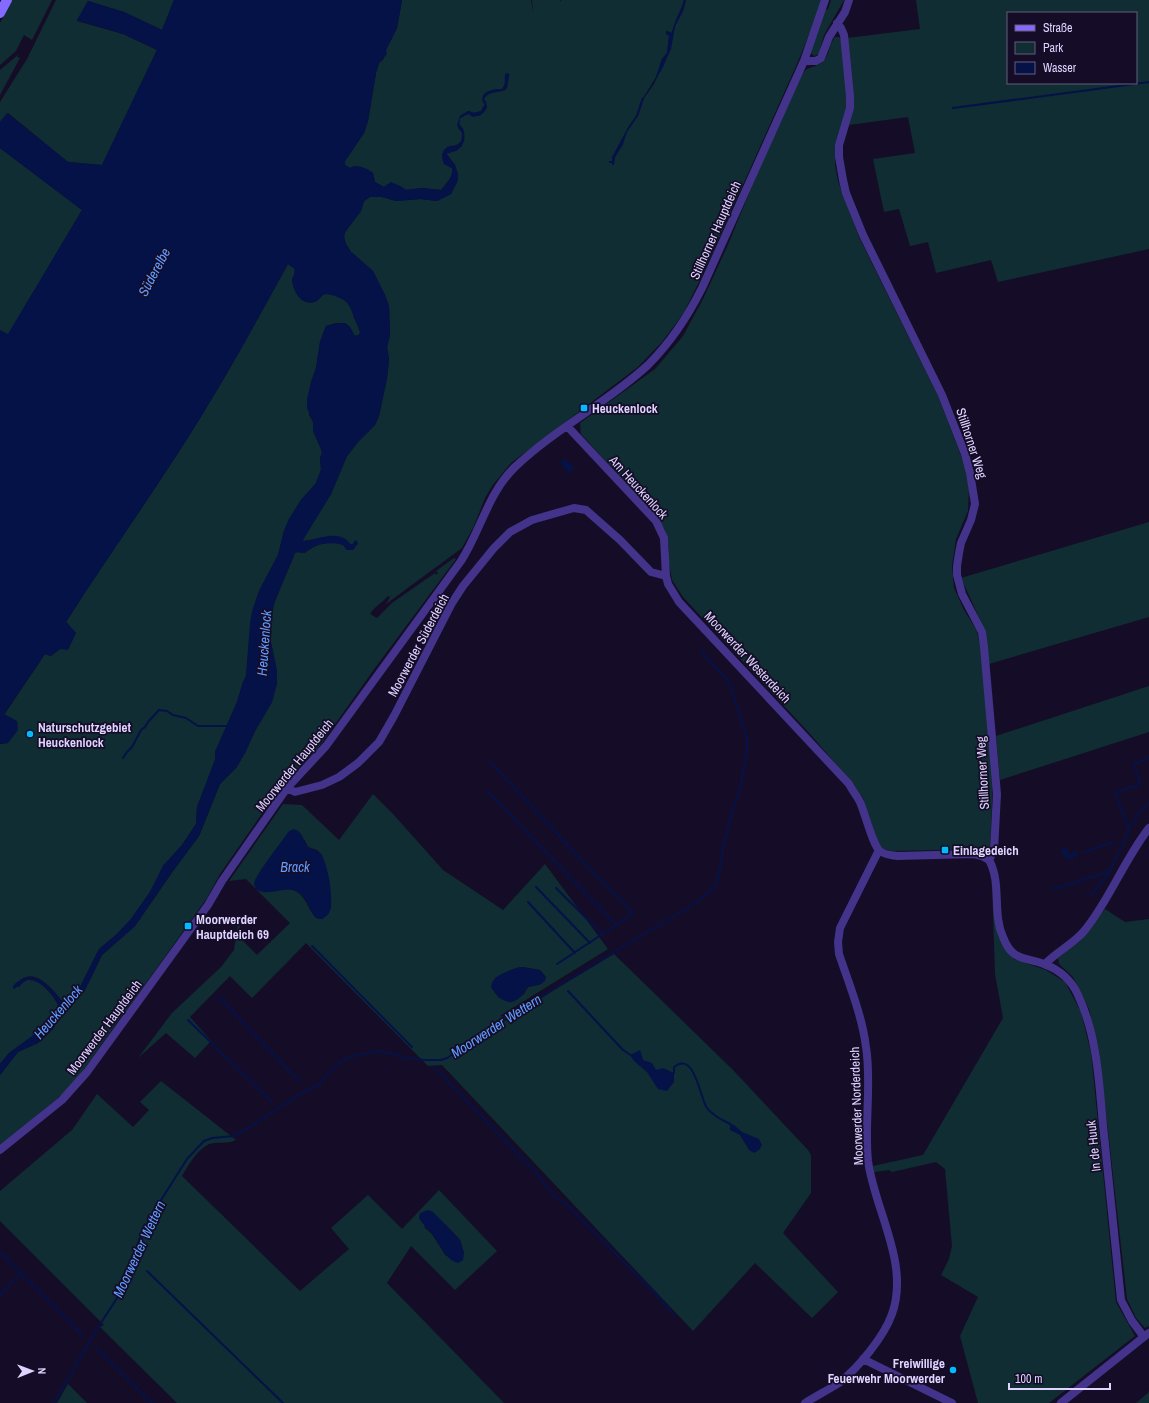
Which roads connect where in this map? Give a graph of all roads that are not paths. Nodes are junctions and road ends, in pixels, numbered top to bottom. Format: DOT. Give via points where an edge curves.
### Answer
graph roads {
  1 [pos="7,0"];
  2 [pos="825,0"];
  3 [pos="849,0"];
  4 [pos="0,13"];
  5 [pos="837,23"];
  6 [pos="804,61"];
  7 [pos="567,426"];
  8 [pos="666,576"];
  9 [pos="287,788"];
  10 [pos="1149,828"];
  11 [pos="879,850"];
  12 [pos="989,860"];
  13 [pos="1045,964"];
  14 [pos="0,1150"];
  15 [pos="1146,1335"];
  16 [pos="863,1359"];
  17 [pos="805,1403"];
  18 [pos="952,1403"];
  19 [pos="1060,1403"];
  1 -- 4 [label="street"];
  2 -- 6 [label="street, Stillhorner Hauptdeich"];
  3 -- 5 [label="street" via="845,12"];
  5 -- 6 [label="street" via="821,58 816,61"];
  5 -- 12 [label="street, Stillhorner Weg" via="844,35 850,96 850,108 839,145 846,193 863,235 942,395 965,454 974,490 974,511 962,543 957,566 962,594 982,632 984,647 997,794 994,850"];
  6 -- 7 [label="street, Stillhorner Hauptdeich" via="687,316 667,344 648,364 624,385"];
  7 -- 8 [label="street, Am Heuckenlock" via="656,522 664,538"];
  7 -- 9 [label="street, Moorwerder Hauptdeich" via="515,467 497,488 461,561 326,746"];
  8 -- 9 [label="street, Moorwerder Süderdeich" via="651,572 586,510 574,508 532,520 510,532 494,548 452,603 379,742 349,770 331,781 294,792"];
  8 -- 11 [label="street, Moorwerder Westerdeich" via="679,602 849,784 859,801"];
  9 -- 14 [label="street, Moorwerder Hauptdeich" via="208,905 87,1072 62,1100"];
  10 -- 13 [label="street" via="1084,931"];
  11 -- 12 [label="street" via="887,855 897,856 974,854"];
  11 -- 16 [label="street, Moorwerder Norderdeich" via="840,928 838,942 839,954 861,1021 866,1047 869,1093 866,1139 868,1163 897,1272 893,1313 886,1329"];
  12 -- 13 [label="street" via="994,868 1002,936 1009,949 1017,956"];
  13 -- 15 [label="street, In de Huuk" via="1058,971 1072,985 1085,1010 1091,1031 1121,1300 1132,1321"];
  15 -- 19 [label="street"];
  16 -- 17 [label="street, Moorwerder Norderdeich" via="840,1382"];
  16 -- 18 [label="street"];
}
